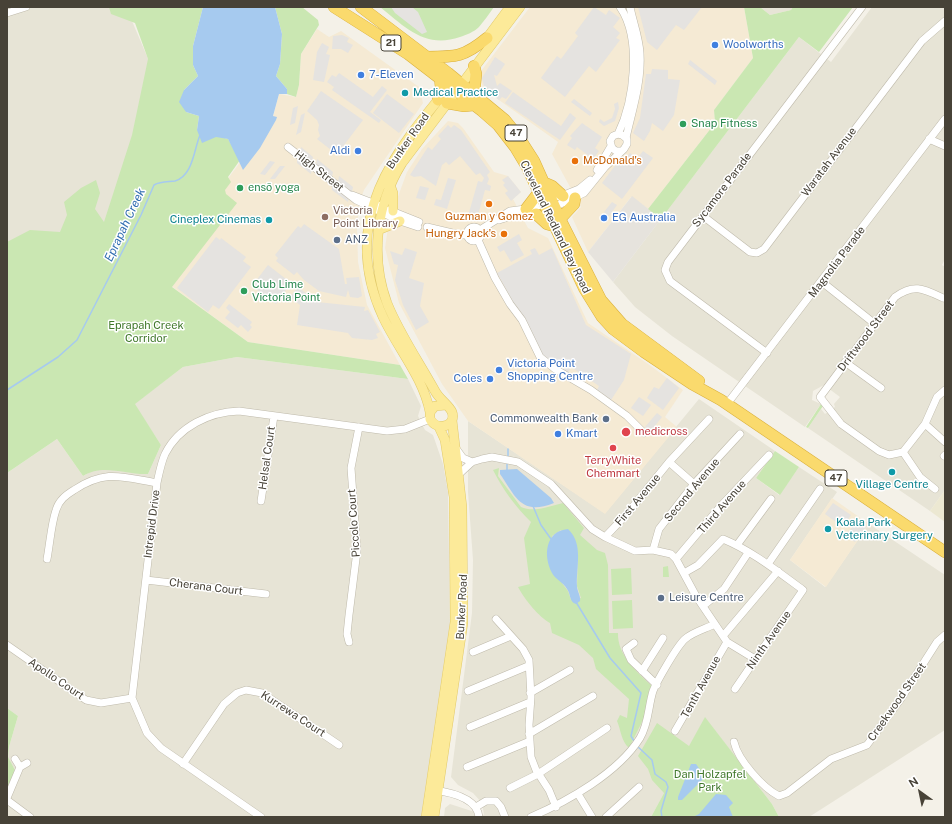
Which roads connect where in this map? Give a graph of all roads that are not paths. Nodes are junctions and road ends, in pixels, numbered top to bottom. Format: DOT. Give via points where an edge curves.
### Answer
graph roads {
  1 [pos="26,7"];
  2 [pos="334,7"];
  3 [pos="361,7"];
  4 [pos="510,7"];
  5 [pos="520,7"];
  6 [pos="620,7"];
  7 [pos="630,7"];
  8 [pos="862,7"];
  9 [pos="7,13"];
  10 [pos="945,21"];
  11 [pos="487,38"];
  12 [pos="427,57"];
  13 [pos="474,66"];
  14 [pos="440,78"];
  15 [pos="456,85"];
  16 [pos="474,93"];
  17 [pos="443,101"];
  18 [pos="474,105"];
  19 [pos="945,119"];
  20 [pos="618,134"];
  21 [pos="626,138"];
  22 [pos="929,139"];
  23 [pos="611,146"];
  24 [pos="945,146"];
  25 [pos="288,147"];
  26 [pos="621,151"];
  27 [pos="390,185"];
  28 [pos="542,188"];
  29 [pos="563,196"];
  30 [pos="575,198"];
  31 [pos="373,206"];
  32 [pos="547,207"];
  33 [pos="526,209"];
  34 [pos="382,210"];
  35 [pos="393,211"];
  36 [pos="703,216"];
  37 [pos="499,220"];
  38 [pos="400,221"];
  39 [pos="557,222"];
  40 [pos="419,225"];
  41 [pos="378,230"];
  42 [pos="480,230"];
  43 [pos="468,235"];
  44 [pos="478,240"];
  45 [pos="822,282"];
  46 [pos="943,298"];
  47 [pos="874,324"];
  48 [pos="767,353"];
  49 [pos="845,362"];
  50 [pos="881,388"];
  51 [pos="945,390"];
  52 [pos="724,402"];
  53 [pos="446,405"];
  54 [pos="430,415"];
  55 [pos="274,416"];
  56 [pos="709,419"];
  57 [pos="452,420"];
  58 [pos="925,424"];
  59 [pos="359,427"];
  60 [pos="439,427"];
  61 [pos="644,434"];
  62 [pos="740,434"];
  63 [pos="945,442"];
  64 [pos="454,446"];
  65 [pos="903,452"];
  66 [pos="768,455"];
  67 [pos="472,462"];
  68 [pos="669,462"];
  69 [pos="458,475"];
  70 [pos="157,483"];
  71 [pos="694,484"];
  72 [pos="820,489"];
  73 [pos="935,489"];
  74 [pos="771,499"];
  75 [pos="261,501"];
  76 [pos="605,537"];
  77 [pos="737,545"];
  78 [pos="653,550"];
  79 [pos="945,552"];
  80 [pos="748,553"];
  81 [pos="48,559"];
  82 [pos="676,560"];
  83 [pos="768,564"];
  84 [pos="778,571"];
  85 [pos="684,573"];
  86 [pos="146,580"];
  87 [pos="266,594"];
  88 [pos="703,606"];
  89 [pos="496,619"];
  90 [pos="459,623"];
  91 [pos="715,624"];
  92 [pos="945,635"];
  93 [pos="511,636"];
  94 [pos="663,638"];
  95 [pos="725,639"];
  96 [pos="349,642"];
  97 [pos="634,643"];
  98 [pos="7,645"];
  99 [pos="473,652"];
  100 [pos="754,659"];
  101 [pos="528,666"];
  102 [pos="570,670"];
  103 [pos="642,671"];
  104 [pos="657,685"];
  105 [pos="735,689"];
  106 [pos="468,691"];
  107 [pos="530,692"];
  108 [pos="594,696"];
  109 [pos="132,698"];
  110 [pos="530,702"];
  111 [pos="470,727"];
  112 [pos="607,728"];
  113 [pos="676,731"];
  114 [pos="530,738"];
  115 [pos="734,742"];
  116 [pos="339,745"];
  117 [pos="15,759"];
  118 [pos="27,763"];
  119 [pos="183,764"];
  120 [pos="20,767"];
  121 [pos="466,767"];
  122 [pos="538,774"];
  123 [pos="639,787"];
  124 [pos="510,788"];
  125 [pos="434,790"];
  126 [pos="578,794"];
  127 [pos="7,799"];
  128 [pos="476,807"];
  129 [pos="556,807"];
  130 [pos="30,817"];
  131 [pos="261,817"];
  132 [pos="426,817"];
  133 [pos="434,817"];
  134 [pos="479,817"];
  135 [pos="505,817"];
  136 [pos="531,817"];
  137 [pos="592,817"];
  138 [pos="606,817"];
  1 -- 9 [label="street"];
  2 -- 14 [label="highway, Cleveland Redland Bay Road / 21" via="381,36"];
  3 -- 12 [label="highway, Cleveland Redland Bay Road / 21"];
  4 -- 11 [label="main road"];
  5 -- 13 [label="main road"];
  6 -- 20 [label="street" via="630,30 633,60 628,109"];
  7 -- 21 [label="street" via="639,42 640,60 634,107"];
  8 -- 36 [label="street, Sycamore Parade"];
  10 -- 36 [label="street, Waratah Avenue" via="922,41 764,249 757,253 750,252"];
  11 -- 12 [label="highway" via="463,55 452,58"];
  11 -- 15 [label="main road"];
  12 -- 15 [label="highway, Cleveland Redland Bay Road / 47"];
  13 -- 15 [label="main road"];
  13 -- 16 [label="highway"];
  14 -- 15 [label="highway, Cleveland Redland Bay Road / 21"];
  14 -- 17 [label="highway"];
  15 -- 16 [label="highway, Cleveland Redland Bay Road / 47"];
  15 -- 17 [label="main road, Bunker Road"];
  15 -- 18 [label="highway, Cleveland Redland Bay Road / 47"];
  16 -- 28 [label="highway, Cleveland Redland Bay Road / 47" via="511,127 530,154"];
  17 -- 18 [label="highway" via="464,106"];
  17 -- 27 [label="main road, Bunker Road"];
  17 -- 31 [label="main road, Bunker Road" via="389,167"];
  18 -- 28 [label="highway, Cleveland Redland Bay Road / 47" via="507,136"];
  19 -- 22 [label="street, Magnolia Parade"];
  20 -- 21 [label="street"];
  20 -- 23 [label="street" via="611,138"];
  21 -- 26 [label="street" via="626,147"];
  22 -- 24 [label="street"];
  22 -- 45 [label="street, Magnolia Parade"];
  23 -- 26 [label="street" via="616,151"];
  23 -- 29 [label="street" via="586,184 579,190"];
  25 -- 31 [label="street, High Street" via="350,194"];
  26 -- 30 [label="street" via="586,191"];
  27 -- 34 [label="main road, Bunker Road"];
  27 -- 35 [label="main road" via="393,193"];
  28 -- 29 [label="highway" via="552,186"];
  28 -- 32 [label="highway, Cleveland Redland Bay Road / 47"];
  28 -- 33 [label="highway"];
  29 -- 32 [label="street"];
  30 -- 32 [label="street"];
  30 -- 39 [label="highway" via="574,204"];
  31 -- 34 [label="street, High Street"];
  31 -- 54 [label="main road, Bunker Road" via="368,235 372,283 382,313 425,392"];
  32 -- 33 [label="street"];
  32 -- 37 [label="street"];
  32 -- 39 [label="highway, Cleveland Redland Bay Road / 47"];
  32 -- 39 [label="highway" via="547,224"];
  33 -- 37 [label="street" via="510,211"];
  34 -- 35 [label="street"];
  34 -- 38 [label="street"];
  34 -- 41 [label="main road, Bunker Road"];
  35 -- 40 [label="street"];
  36 -- 48 [label="street, Sycamore Parade" via="668,262 666,270 670,281"];
  37 -- 42 [label="street"];
  38 -- 40 [label="street"];
  38 -- 41 [label="main road"];
  39 -- 52 [label="highway, Cleveland Redland Bay Road / 47" via="595,290 612,313 634,334"];
  40 -- 43 [label="street" via="422,230 427,227 461,236"];
  41 -- 53 [label="main road, Bunker Road" via="378,262 387,302 435,392"];
  42 -- 43 [label="street" via="472,228"];
  42 -- 44 [label="street" via="481,237"];
  43 -- 44 [label="street" via="471,240"];
  44 -- 61 [label="street" via="495,278 522,320 540,357 627,416"];
  45 -- 47 [label="street"];
  45 -- 48 [label="street, Magnolia Parade"];
  46 -- 47 [label="street, Driftwood Street" via="923,289 912,288 904,291 895,296"];
  47 -- 49 [label="street, Driftwood Street"];
  48 -- 52 [label="street, Magnolia Parade"];
  49 -- 50 [label="street"];
  49 -- 65 [label="street, Driftwood Street" via="820,397 841,424 879,451 889,455"];
  51 -- 58 [label="street" via="937,397"];
  52 -- 79 [label="highway, Cleveland Redland Bay Road / 47"];
  53 -- 54 [label="main road" via="435,406"];
  53 -- 57 [label="main road" via="452,412"];
  54 -- 59 [label="street, Intrepid Drive" via="412,427 394,431"];
  54 -- 60 [label="main road" via="434,424"];
  55 -- 59 [label="street, Intrepid Drive"];
  55 -- 70 [label="street, Intrepid Drive" via="229,411 198,422 179,436 168,449"];
  55 -- 75 [label="street, Helsal Court"];
  56 -- 68 [label="street, First Avenue"];
  57 -- 60 [label="main road" via="446,426"];
  57 -- 64 [label="main road, Bunker Road"];
  58 -- 63 [label="street"];
  58 -- 65 [label="street"];
  59 -- 96 [label="street, Piccolo Court" via="351,468 357,551 348,628"];
  60 -- 90 [label="main road, Bunker Road" via="445,440 454,497"];
  62 -- 71 [label="street, Second Avenue"];
  64 -- 67 [label="street" via="463,458"];
  64 -- 69 [label="main road, Bunker Road"];
  65 -- 73 [label="street" via="920,477"];
  66 -- 82 [label="street, Third Avenue"];
  67 -- 69 [label="street"];
  67 -- 76 [label="street" via="492,457 518,462 551,484 592,529"];
  68 -- 71 [label="street"];
  68 -- 76 [label="street, First Avenue"];
  69 -- 90 [label="main road, Bunker Road" via="462,507"];
  70 -- 81 [label="street" via="112,475 88,481 62,498 56,509"];
  70 -- 86 [label="street, Intrepid Drive"];
  71 -- 78 [label="street, Second Avenue" via="659,529"];
  72 -- 83 [label="street"];
  74 -- 77 [label="street"];
  76 -- 78 [label="street" via="635,551"];
  77 -- 80 [label="street"];
  77 -- 85 [label="street" via="723,539 698,565"];
  78 -- 82 [label="street" via="667,552"];
  80 -- 83 [label="street"];
  80 -- 88 [label="street" via="724,589"];
  82 -- 85 [label="street"];
  83 -- 84 [label="street"];
  84 -- 95 [label="street, Tenth Avenue"];
  84 -- 100 [label="street, Ninth Avenue" via="803,590"];
  85 -- 88 [label="street"];
  86 -- 87 [label="street, Cherana Court"];
  86 -- 109 [label="street, Intrepid Drive"];
  88 -- 91 [label="street"];
  89 -- 93 [label="street"];
  90 -- 125 [label="main road, Bunker Road"];
  91 -- 95 [label="street"];
  91 -- 104 [label="street" via="680,644"];
  92 -- 115 [label="street, Creekwood Street" via="937,642 867,745 831,759 786,793 780,796 765,785 736,752"];
  93 -- 99 [label="street"];
  93 -- 101 [label="street" via="523,649 529,660"];
  94 -- 103 [label="street"];
  95 -- 100 [label="street"];
  95 -- 113 [label="street, Tenth Avenue"];
  97 -- 103 [label="street" via="626,649 631,660"];
  98 -- 109 [label="street, Apollo Court" via="86,700 101,703"];
  100 -- 105 [label="street, Ninth Avenue"];
  101 -- 106 [label="street"];
  101 -- 107 [label="street"];
  102 -- 107 [label="street"];
  103 -- 104 [label="street"];
  104 -- 126 [label="street" via="653,691 648,718 634,746 626,756"];
  107 -- 110 [label="street"];
  108 -- 114 [label="street"];
  109 -- 119 [label="street, Intrepid Drive" via="147,733"];
  110 -- 111 [label="street"];
  110 -- 114 [label="street"];
  112 -- 122 [label="street"];
  114 -- 121 [label="street"];
  114 -- 122 [label="street" via="531,757"];
  116 -- 119 [label="street, Kurrewa Court" via="262,693 246,690 237,693 224,704"];
  117 -- 120 [label="street"];
  118 -- 120 [label="street"];
  119 -- 131 [label="street, Intrepid Drive"];
  120 -- 127 [label="street"];
  122 -- 124 [label="street"];
  122 -- 129 [label="street"];
  123 -- 138 [label="street"];
  125 -- 128 [label="street" via="452,793"];
  125 -- 132 [label="main road, Bunker Road"];
  125 -- 133 [label="main road, Bunker Road"];
  126 -- 129 [label="street"];
  126 -- 137 [label="street"];
  127 -- 130 [label="street"];
  128 -- 134 [label="street"];
  128 -- 135 [label="street" via="486,801 496,802"];
  129 -- 136 [label="street"];
}
